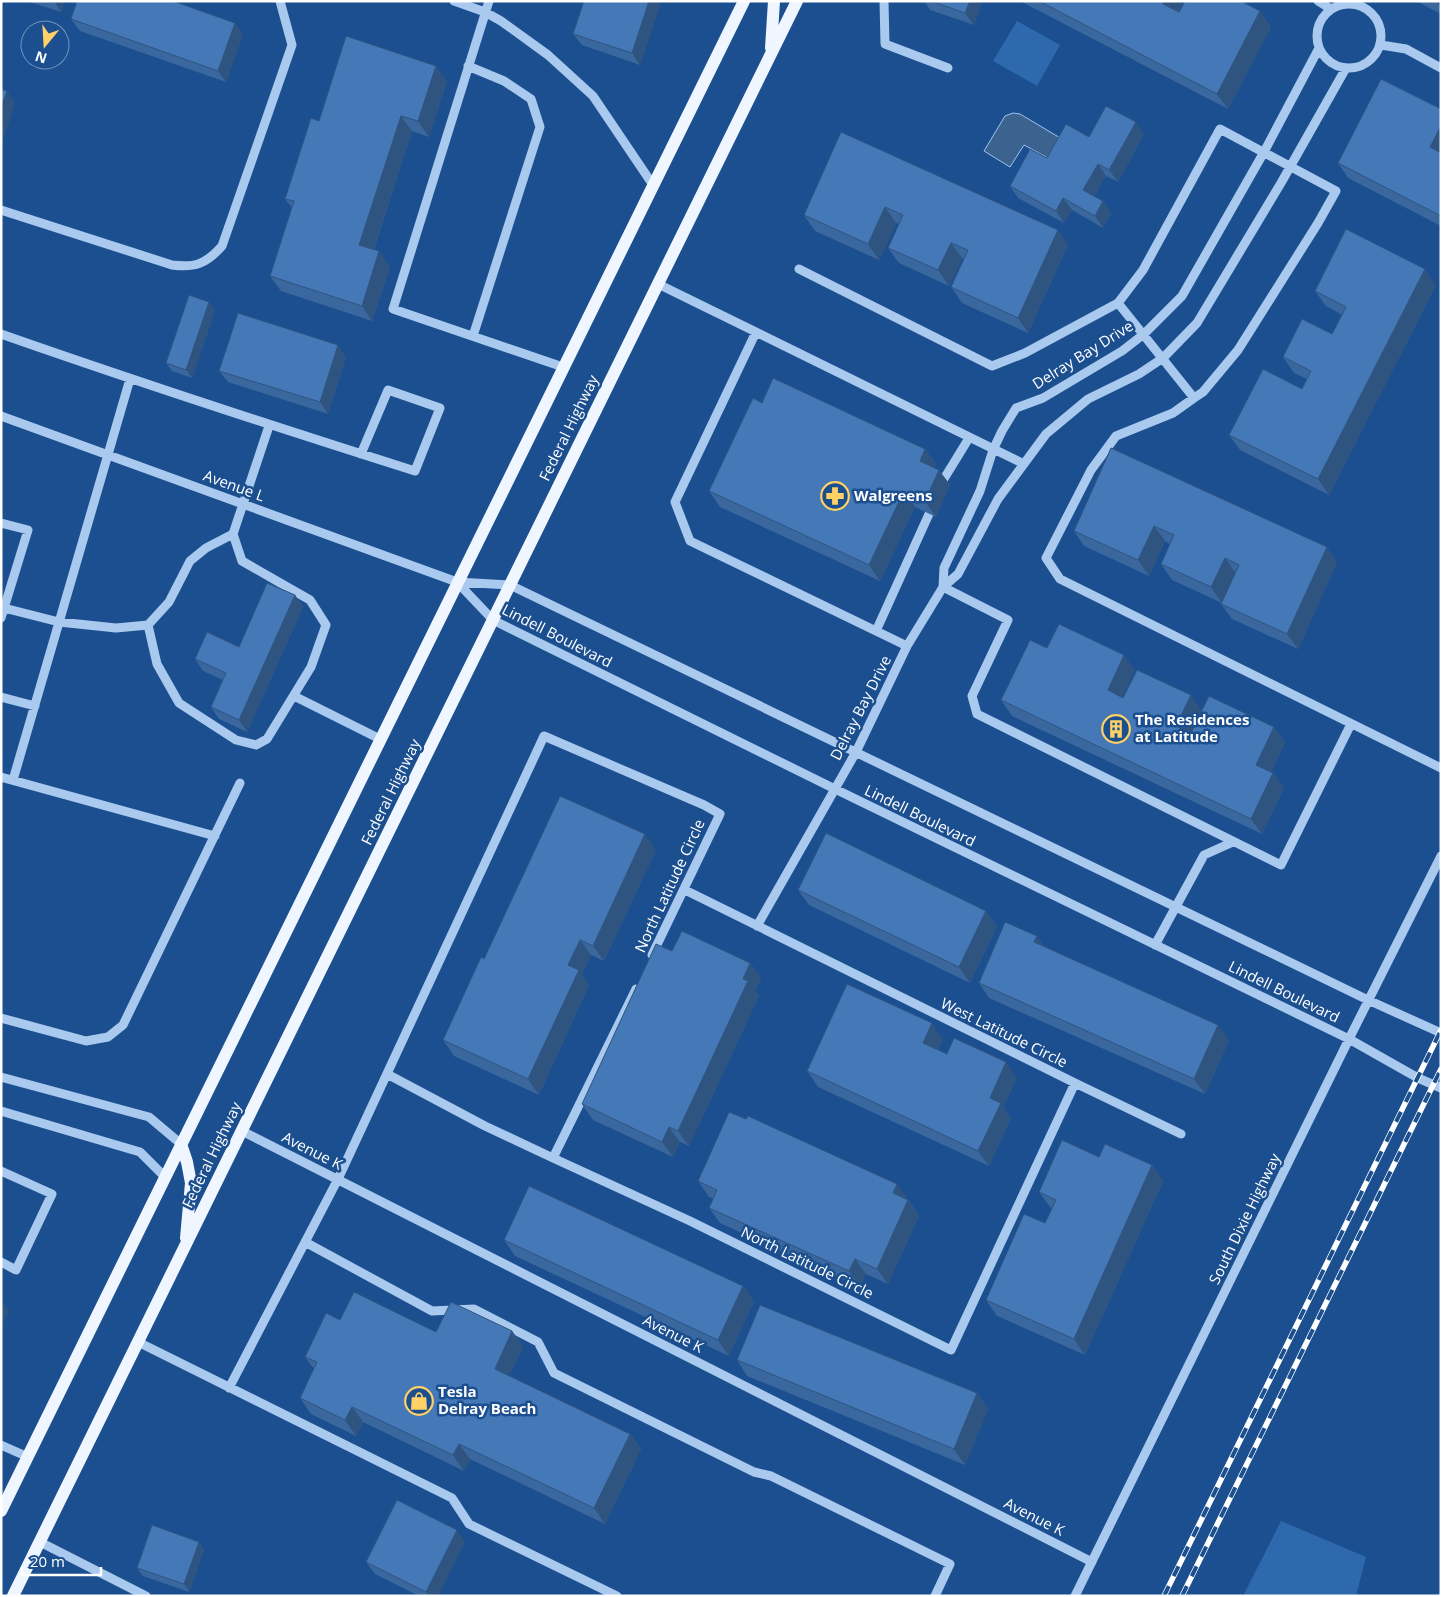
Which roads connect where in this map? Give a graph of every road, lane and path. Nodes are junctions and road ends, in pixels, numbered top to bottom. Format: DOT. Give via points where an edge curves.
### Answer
graph roads {
  1 [pos="280,1"];
  2 [pos="454,1"];
  3 [pos="488,1"];
  4 [pos="744,1"];
  5 [pos="774,1"];
  6 [pos="797,1"];
  7 [pos="884,1"];
  8 [pos="1318,1"];
  9 [pos="1331,8"];
  10 [pos="485,12"];
  11 [pos="1381,45"];
  12 [pos="1319,48"];
  13 [pos="770,56"];
  14 [pos="468,66"];
  15 [pos="948,68"];
  16 [pos="1346,68"];
  17 [pos="1441,68"];
  18 [pos="1264,152"];
  19 [pos="1291,166"];
  20 [pos="653,185"];
  21 [pos="1,210"];
  22 [pos="799,269"];
  23 [pos="658,284"];
  24 [pos="1118,303"];
  25 [pos="756,332"];
  26 [pos="1,334"];
  27 [pos="1144,334"];
  28 [pos="473,336"];
  29 [pos="1163,358"];
  30 [pos="563,367"];
  31 [pos="130,379"];
  32 [pos="1194,398"];
  33 [pos="1,416"];
  34 [pos="270,426"];
  35 [pos="969,438"];
  36 [pos="993,450"];
  37 [pos="107,454"];
  38 [pos="361,454"];
  39 [pos="1024,464"];
  40 [pos="942,482"];
  41 [pos="243,504"];
  42 [pos="929,514"];
  43 [pos="1,523"];
  44 [pos="233,534"];
  45 [pos="457,582"];
  46 [pos="510,585"];
  47 [pos="943,586"];
  48 [pos="4,608"];
  49 [pos="1,618"];
  50 [pos="493,620"];
  51 [pos="59,622"];
  52 [pos="148,625"];
  53 [pos="876,631"];
  54 [pos="907,646"];
  55 [pos="294,696"];
  56 [pos="1,697"];
  57 [pos="35,706"];
  58 [pos="1351,724"];
  59 [pos="380,739"];
  60 [pos="856,752"];
  61 [pos="1441,768"];
  62 [pos="1,777"];
  63 [pos="13,780"];
  64 [pos="240,783"];
  65 [pos="835,790"];
  66 [pos="215,836"];
  67 [pos="1234,842"];
  68 [pos="1441,856"];
  69 [pos="684,890"];
  70 [pos="1175,906"];
  71 [pos="757,926"];
  72 [pos="1155,945"];
  73 [pos="649,961"];
  74 [pos="640,979"];
  75 [pos="1368,1000"];
  76 [pos="1,1018"];
  77 [pos="1441,1033"];
  78 [pos="1349,1038"];
  79 [pos="387,1074"];
  80 [pos="1,1077"];
  81 [pos="1075,1083"];
  82 [pos="1441,1088"];
  83 [pos="1,1111"];
  84 [pos="242,1131"];
  85 [pos="1181,1134"];
  86 [pos="181,1144"];
  87 [pos="553,1158"];
  88 [pos="1,1171"];
  89 [pos="165,1178"];
  90 [pos="338,1179"];
  91 [pos="305,1242"];
  92 [pos="185,1246"];
  93 [pos="1,1262"];
  94 [pos="138,1342"];
  95 [pos="951,1350"];
  96 [pos="229,1388"];
  97 [pos="1,1445"];
  98 [pos="28,1457"];
  99 [pos="1,1511"];
  100 [pos="40,1542"];
  101 [pos="1092,1562"];
  102 [pos="143,1595"];
  103 [pos="14,1596"];
  104 [pos="617,1596"];
  105 [pos="935,1596"];
  106 [pos="1075,1596"];
  1 -- 21 [label="street" via="292,45 222,246 212,257 186,267 172,265"];
  2 -- 10 [label="street"];
  3 -- 10 [label="street"];
  4 -- 20 [label="main road"];
  5 -- 13 [label="main road"];
  6 -- 13 [label="main road, Federal Highway"];
  7 -- 15 [label="street" via="885,44"];
  8 -- 9 [label="street"];
  9 -- 11 [label="street" via="1353,3 1364,6 1379,23"];
  9 -- 12 [label="street, Delray Bay Drive" via="1318,26"];
  10 -- 14 [label="street"];
  10 -- 20 [label="street" via="548,55 594,96"];
  11 -- 16 [label="street" via="1367,63 1357,68"];
  11 -- 17 [label="street" via="1406,49"];
  12 -- 16 [label="street" via="1334,65"];
  12 -- 18 [label="street, Delray Bay Drive"];
  13 -- 23 [label="main road, Federal Highway"];
  14 -- 28 [label="street" via="504,81 531,99 540,127"];
  14 -- 28 [label="street" via="393,309"];
  16 -- 19 [label="street, Delray Bay Drive"];
  18 -- 19 [label="street"];
  18 -- 24 [label="street" via="1220,129 1143,270"];
  18 -- 27 [label="street, Delray Bay Drive" via="1182,296"];
  19 -- 29 [label="street, Delray Bay Drive" via="1197,323"];
  19 -- 32 [label="street" via="1336,191 1238,350 1203,392"];
  20 -- 30 [label="main road"];
  22 -- 24 [label="street" via="992,366 1025,353"];
  23 -- 25 [label="street"];
  23 -- 46 [label="main road, Federal Highway"];
  24 -- 27 [label="street"];
  25 -- 35 [label="street"];
  25 -- 53 [label="street" via="675,502 690,541"];
  26 -- 31 [label="street"];
  27 -- 29 [label="street"];
  27 -- 36 [label="street, Delray Bay Drive" via="1122,351 1043,398 1016,408"];
  28 -- 30 [label="street"];
  29 -- 32 [label="street"];
  29 -- 39 [label="street, Delray Bay Drive" via="1139,374 1088,398 1046,434"];
  30 -- 45 [label="main road"];
  31 -- 34 [label="street"];
  31 -- 37 [label="street"];
  32 -- 58 [label="street" via="1173,413 1116,436 1091,470 1046,558 1060,579"];
  33 -- 37 [label="street, Avenue L"];
  34 -- 38 [label="street"];
  34 -- 41 [label="street"];
  35 -- 36 [label="street"];
  35 -- 40 [label="street"];
  36 -- 39 [label="street"];
  36 -- 47 [label="street, Delray Bay Drive" via="980,491 944,568"];
  37 -- 41 [label="street, Avenue L"];
  37 -- 51 [label="street"];
  38 -- 38 [label="street" via="414,471 440,408 388,390"];
  39 -- 47 [label="street, Delray Bay Drive" via="998,499 958,574"];
  41 -- 44 [label="street"];
  41 -- 45 [label="street, Avenue L"];
  42 -- 53 [label="street"];
  43 -- 48 [label="street" via="28,530"];
  44 -- 52 [label="street" via="206,548 190,561 169,602"];
  44 -- 55 [label="street" via="242,561 310,600 326,625 311,667"];
  45 -- 46 [label="street, Lindell Boulevard"];
  45 -- 50 [label="street, Lindell Boulevard"];
  45 -- 59 [label="main road"];
  46 -- 50 [label="main road, Federal Highway"];
  46 -- 60 [label="street, Lindell Boulevard"];
  47 -- 54 [label="street, Delray Bay Drive"];
  47 -- 67 [label="street" via="1008,620 972,696 977,714"];
  48 -- 49 [label="street"];
  48 -- 51 [label="street"];
  50 -- 65 [label="street, Lindell Boulevard"];
  50 -- 84 [label="main road, Federal Highway"];
  51 -- 52 [label="street" via="116,628"];
  51 -- 57 [label="street"];
  52 -- 55 [label="street" via="157,664 179,703 236,740 256,745 267,739"];
  53 -- 54 [label="street"];
  54 -- 60 [label="street, Delray Bay Drive"];
  55 -- 59 [label="street"];
  56 -- 57 [label="street"];
  57 -- 63 [label="street"];
  58 -- 61 [label="street"];
  58 -- 67 [label="street" via="1281,865"];
  59 -- 86 [label="main road"];
  60 -- 65 [label="street, Delray Bay Drive"];
  60 -- 70 [label="street, Lindell Boulevard"];
  62 -- 63 [label="street"];
  63 -- 66 [label="street"];
  64 -- 66 [label="street"];
  65 -- 71 [label="street, Delray Bay Drive"];
  65 -- 72 [label="street, Lindell Boulevard"];
  66 -- 76 [label="street" via="124,1025 108,1037 86,1040"];
  67 -- 70 [label="street" via="1204,855"];
  68 -- 75 [label="street, South Dixie Highway"];
  69 -- 71 [label="street, West Latitude Circle"];
  69 -- 73 [label="street, North Latitude Circle"];
  69 -- 79 [label="street, North Latitude Circle" via="720,814 544,736"];
  70 -- 72 [label="street"];
  70 -- 75 [label="street, Lindell Boulevard"];
  71 -- 81 [label="street, West Latitude Circle"];
  72 -- 78 [label="street, Lindell Boulevard"];
  74 -- 87 [label="street"];
  75 -- 77 [label="street, Lindell Boulevard"];
  75 -- 78 [label="street, South Dixie Highway"];
  78 -- 82 [label="street, Lindell Boulevard"];
  78 -- 101 [label="street, South Dixie Highway"];
  79 -- 87 [label="street, North Latitude Circle"];
  79 -- 90 [label="street, North Latitude Circle"];
  80 -- 86 [label="street" via="149,1117"];
  81 -- 85 [label="street"];
  81 -- 95 [label="street, West Latitude Circle"];
  83 -- 89 [label="street" via="140,1152"];
  84 -- 90 [label="street, Avenue K"];
  84 -- 92 [label="main road, Federal Highway"];
  86 -- 89 [label="main road"];
  86 -- 92 [label="main road" via="190,1183"];
  87 -- 95 [label="street, North Latitude Circle" via="690,1221"];
  88 -- 93 [label="street" via="52,1194 16,1270"];
  89 -- 98 [label="main road"];
  90 -- 91 [label="street, North Latitude Circle"];
  90 -- 101 [label="street, Avenue K"];
  91 -- 96 [label="street, North Latitude Circle"];
  91 -- 105 [label="street" via="432,1311 474,1309 538,1342 554,1373 950,1564"];
  92 -- 94 [label="main road, Federal Highway"];
  94 -- 96 [label="street"];
  94 -- 100 [label="main road, Federal Highway"];
  96 -- 104 [label="street" via="452,1498 468,1524"];
  97 -- 98 [label="street"];
  98 -- 99 [label="main road"];
  100 -- 102 [label="street"];
  100 -- 103 [label="main road, Federal Highway"];
  101 -- 106 [label="street, South Dixie Highway"];
}
